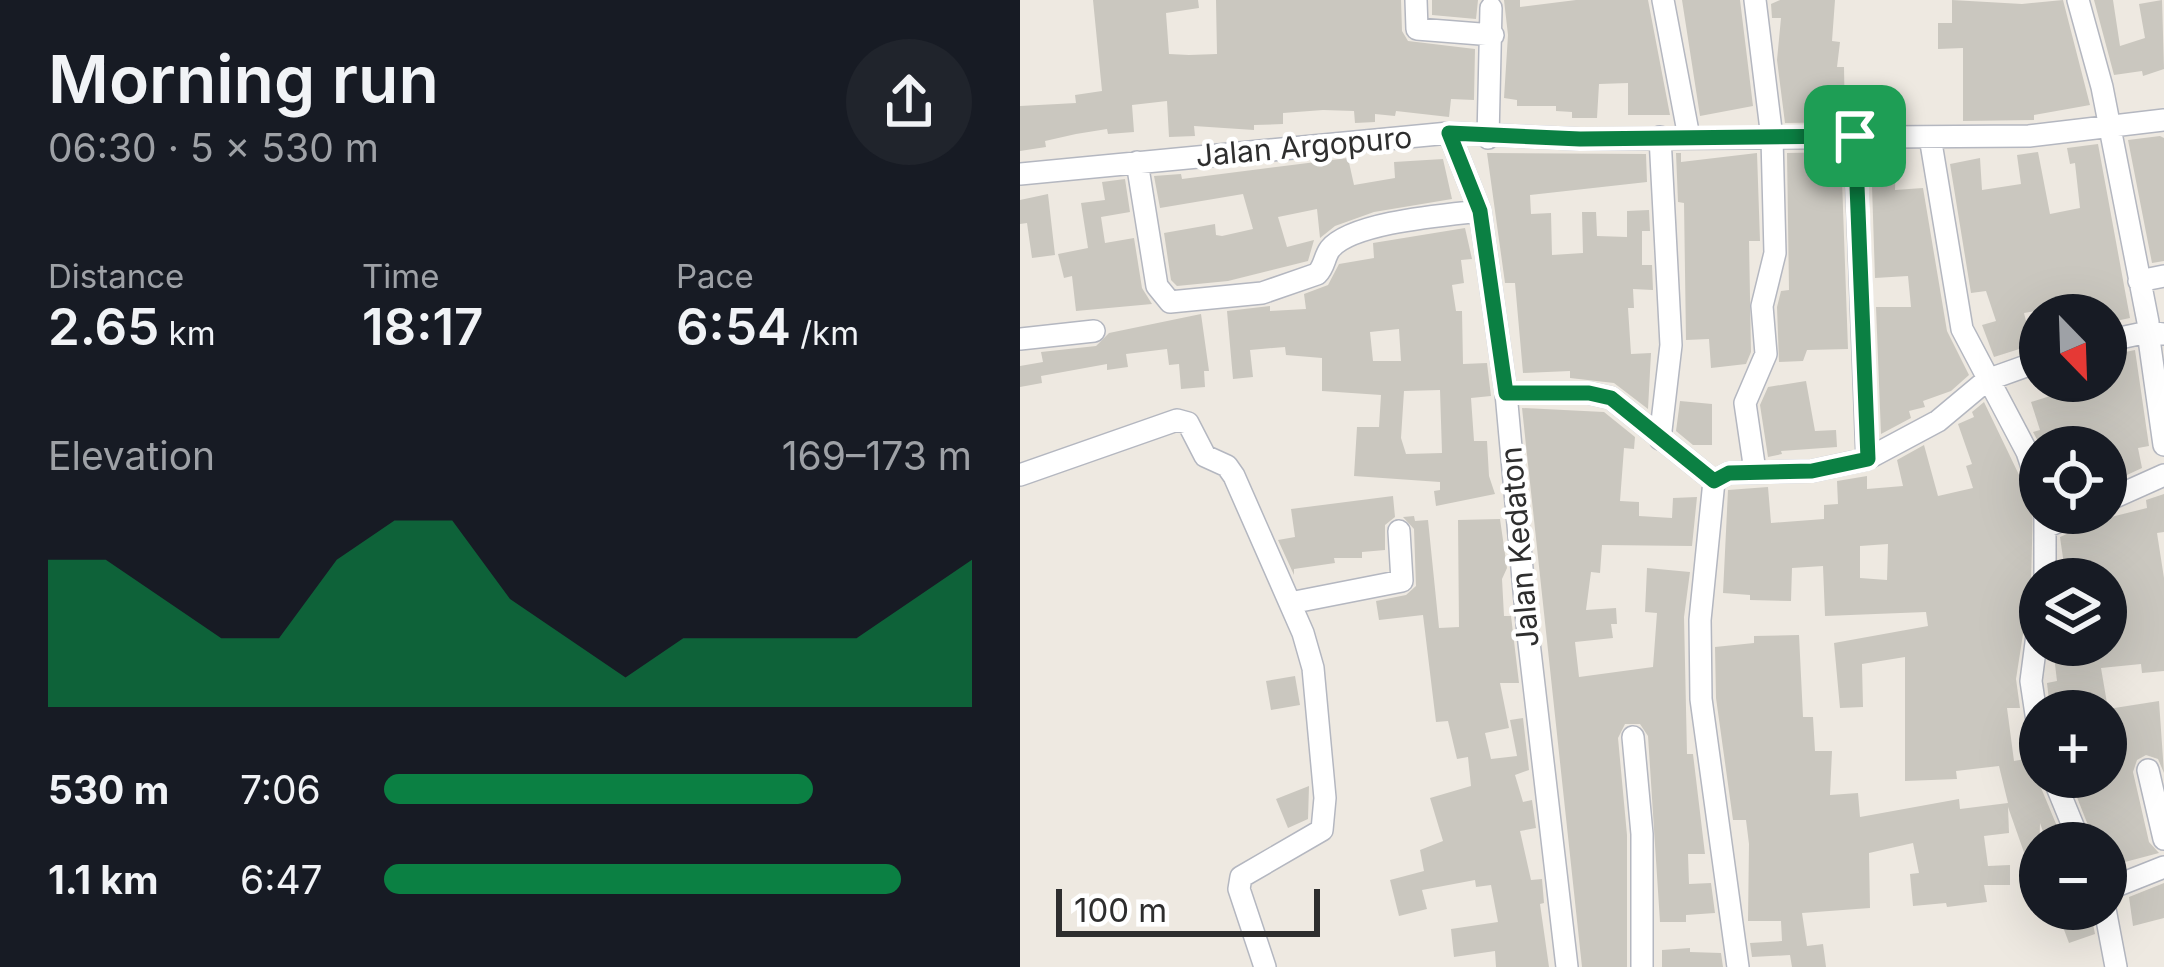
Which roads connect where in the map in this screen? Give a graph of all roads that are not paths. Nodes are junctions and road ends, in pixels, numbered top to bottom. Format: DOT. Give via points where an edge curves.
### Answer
graph roads {
  1 [pos="1416,0"];
  2 [pos="1663,0"];
  3 [pos="1755,0"];
  4 [pos="2078,0"];
  5 [pos="1491,8"];
  6 [pos="1493,35"];
  7 [pos="2164,121"];
  8 [pos="2110,127"];
  9 [pos="1449,133"];
  10 [pos="1855,136"];
  11 [pos="1660,137"];
  12 [pos="1690,137"];
  13 [pos="1930,137"];
  14 [pos="1488,138"];
  15 [pos="1772,138"];
  16 [pos="1137,162"];
  17 [pos="1020,174"];
  18 [pos="1480,211"];
  19 [pos="2164,276"];
  20 [pos="2139,281"];
  21 [pos="1094,331"];
  22 [pos="2156,333"];
  23 [pos="1020,339"];
  24 [pos="2019,369"];
  25 [pos="1987,380"];
  26 [pos="1506,393"];
  27 [pos="2019,438"];
  28 [pos="1660,440"];
  29 [pos="2164,445"];
  30 [pos="1868,459"];
  31 [pos="1756,471"];
  32 [pos="1020,475"];
  33 [pos="2164,475"];
  34 [pos="1714,481"];
  35 [pos="2127,492"];
  36 [pos="1400,531"];
  37 [pos="1290,603"];
  38 [pos="1634,737"];
  39 [pos="2148,770"];
  40 [pos="2164,839"];
  41 [pos="2164,867"];
  42 [pos="2127,882"];
  43 [pos="2109,930"];
  44 [pos="1265,967"];
  45 [pos="1568,967"];
  46 [pos="1642,967"];
  47 [pos="1738,967"];
  48 [pos="2116,967"];
  1 -- 6 [label="street" via="1417,29"];
  2 -- 12 [label="street"];
  3 -- 15 [label="street"];
  4 -- 8 [label="street"];
  5 -- 6 [label="street"];
  6 -- 14 [label="street"];
  7 -- 8 [label="street, Jalan Argopuro"];
  8 -- 13 [label="street, Jalan Argopuro"];
  8 -- 20 [label="street"];
  9 -- 14 [label="street, Jalan Argopuro"];
  9 -- 16 [label="street, Jalan Argopuro"];
  9 -- 18 [label="street, Jalan Kedaton"];
  10 -- 13 [label="street, Jalan Argopuro"];
  10 -- 15 [label="street, Jalan Argopuro"];
  10 -- 30 [label="street"];
  11 -- 12 [label="street, Jalan Argopuro"];
  11 -- 14 [label="street, Jalan Argopuro"];
  11 -- 28 [label="street" via="1671,345"];
  12 -- 15 [label="street, Jalan Argopuro"];
  13 -- 25 [label="street" via="1952,291"];
  15 -- 31 [label="street" via="1775,253 1762,306 1766,354 1744,403"];
  16 -- 17 [label="street, Jalan Argopuro"];
  16 -- 18 [label="street" via="1157,286 1170,302 1262,293 1317,274 1342,241 1410,220"];
  18 -- 26 [label="street, Jalan Kedaton"];
  19 -- 20 [label="street"];
  20 -- 22 [label="street"];
  21 -- 23 [label="street"];
  22 -- 29 [label="street"];
  24 -- 25 [label="street"];
  25 -- 27 [label="street"];
  25 -- 30 [label="street" via="1938,421"];
  26 -- 28 [label="street" via="1611,398"];
  26 -- 45 [label="street, Jalan Kedaton"];
  28 -- 34 [label="street"];
  30 -- 31 [label="street"];
  31 -- 34 [label="street"];
  32 -- 37 [label="street" via="1163,422 1188,423 1205,456 1234,476"];
  33 -- 35 [label="street"];
  34 -- 47 [label="street" via="1701,699"];
  36 -- 37 [label="street" via="1402,581"];
  37 -- 44 [label="street" via="1313,668 1326,816 1314,837 1241,877"];
  38 -- 46 [label="street"];
  39 -- 40 [label="street"];
  41 -- 42 [label="street"];
  43 -- 48 [label="street"];
}
